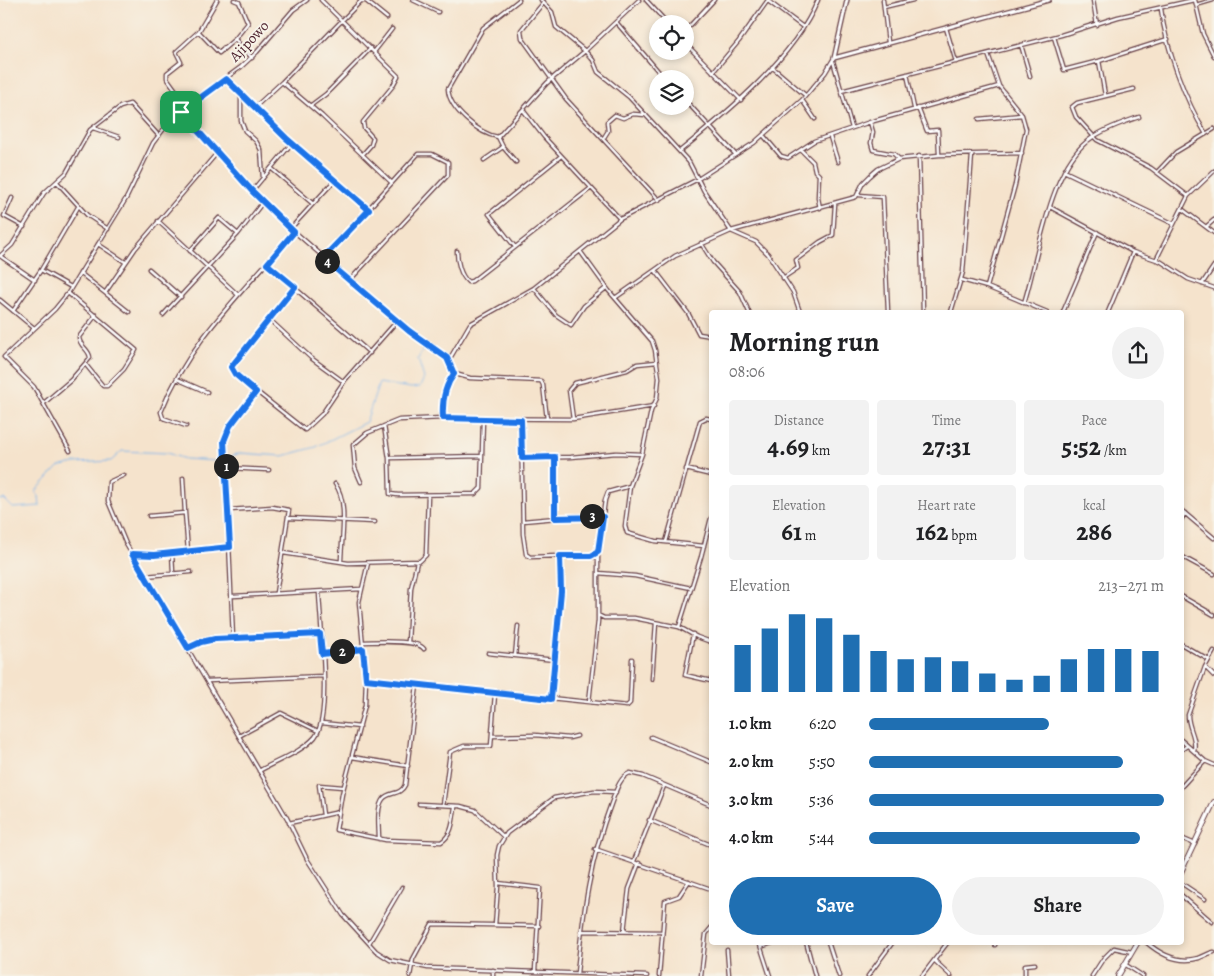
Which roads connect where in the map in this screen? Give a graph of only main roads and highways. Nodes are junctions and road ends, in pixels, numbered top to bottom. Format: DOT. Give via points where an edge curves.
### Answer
graph roads {
  1 [pos="1214,802"];
  2 [pos="1184,866"];
  3 [pos="1136,945"];
  4 [pos="1118,976"];
  1 -- 2 [label="main road"];
  3 -- 4 [label="main road"];
}
